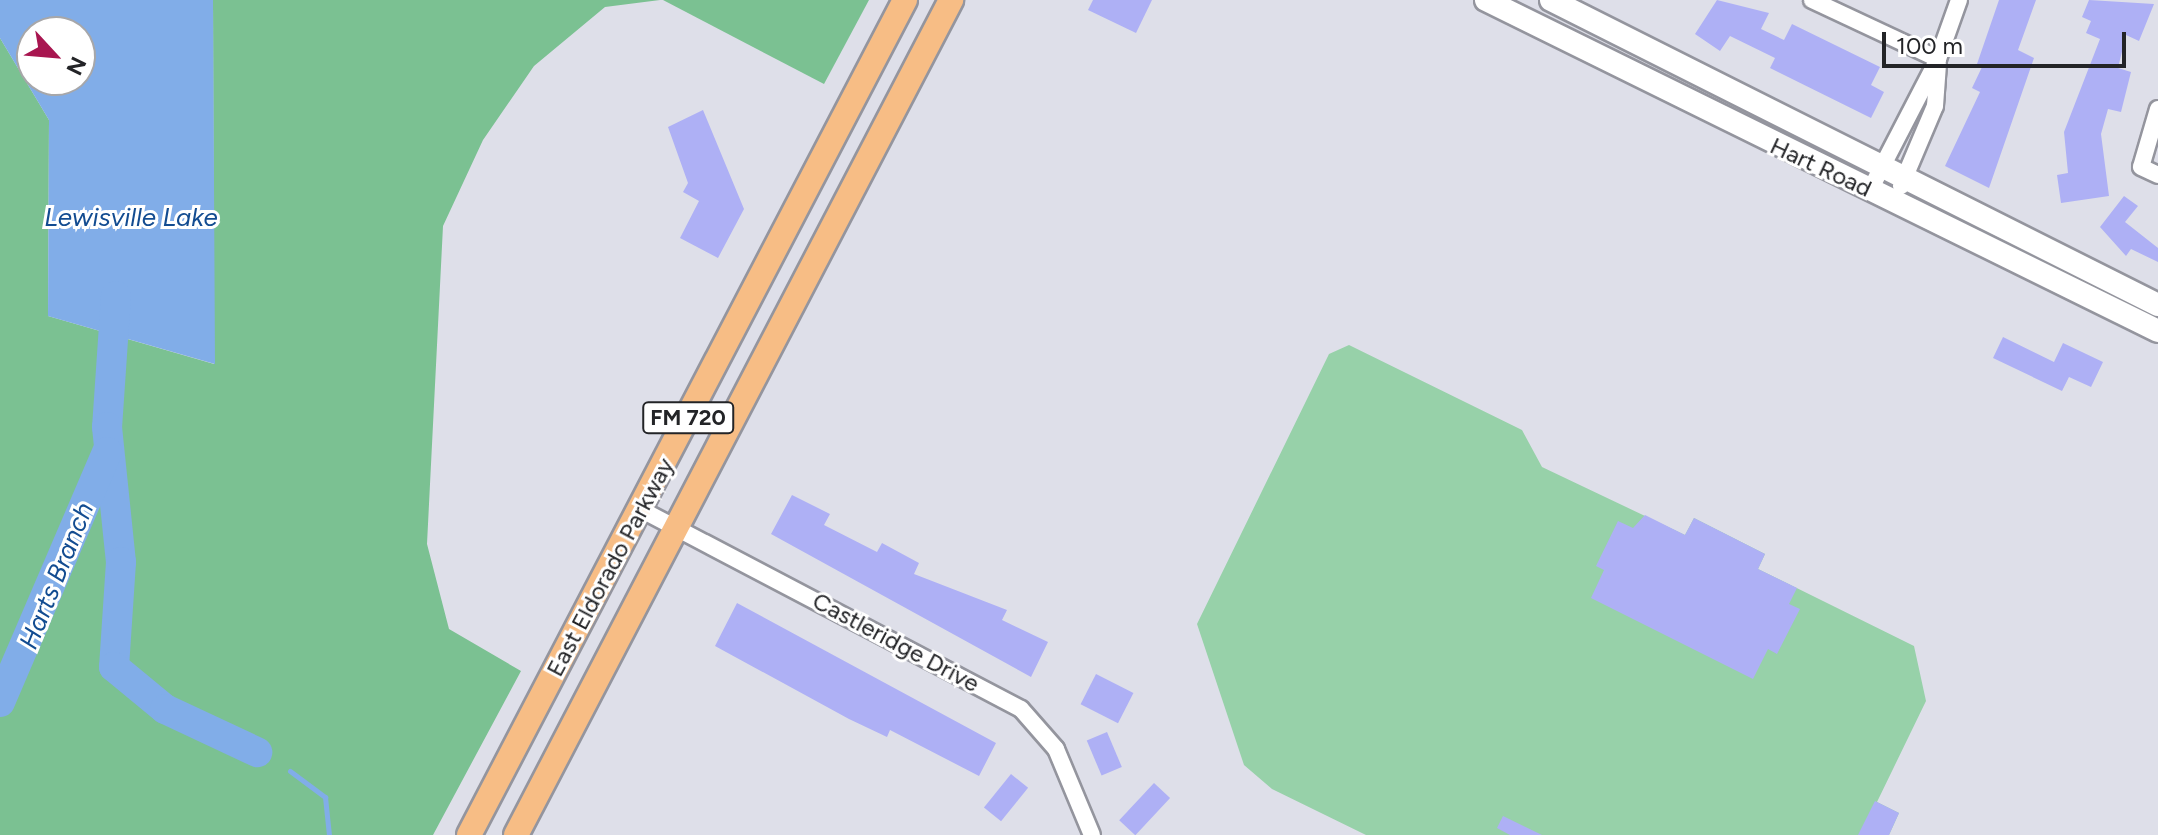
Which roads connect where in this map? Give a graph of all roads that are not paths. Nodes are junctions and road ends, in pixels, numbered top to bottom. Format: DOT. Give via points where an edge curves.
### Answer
graph roads {
  1 [pos="905,0"];
  2 [pos="951,0"];
  3 [pos="1486,0"];
  4 [pos="1551,0"];
  5 [pos="1812,0"];
  6 [pos="1959,0"];
  7 [pos="1938,59"];
  8 [pos="2158,109"];
  9 [pos="1882,165"];
  10 [pos="2158,175"];
  11 [pos="1905,177"];
  12 [pos="1870,190"];
  13 [pos="1894,201"];
  14 [pos="2158,305"];
  15 [pos="2158,331"];
  16 [pos="640,509"];
  17 [pos="676,528"];
  18 [pos="469,835"];
  19 [pos="516,835"];
  20 [pos="1092,835"];
  1 -- 16 [label="main road, East Eldorado Parkway / FM 720"];
  2 -- 17 [label="main road, East Eldorado Parkway / FM 720"];
  3 -- 12 [label="street, Hart Road"];
  4 -- 9 [label="street, Hart Road"];
  5 -- 7 [label="street"];
  6 -- 7 [label="street"];
  7 -- 9 [label="street"];
  7 -- 11 [label="street" via="1935,106"];
  8 -- 10 [label="street" via="2141,167"];
  9 -- 11 [label="street, Hart Road"];
  9 -- 12 [label="street"];
  11 -- 13 [label="street"];
  11 -- 14 [label="street, Hart Road"];
  12 -- 13 [label="street, Hart Road"];
  13 -- 15 [label="street, Hart Road"];
  16 -- 17 [label="street, Castleridge Drive"];
  16 -- 18 [label="main road, East Eldorado Parkway / FM 720"];
  17 -- 19 [label="main road, East Eldorado Parkway / FM 720"];
  17 -- 20 [label="street, Castleridge Drive" via="1021,709 1056,749"];
}
